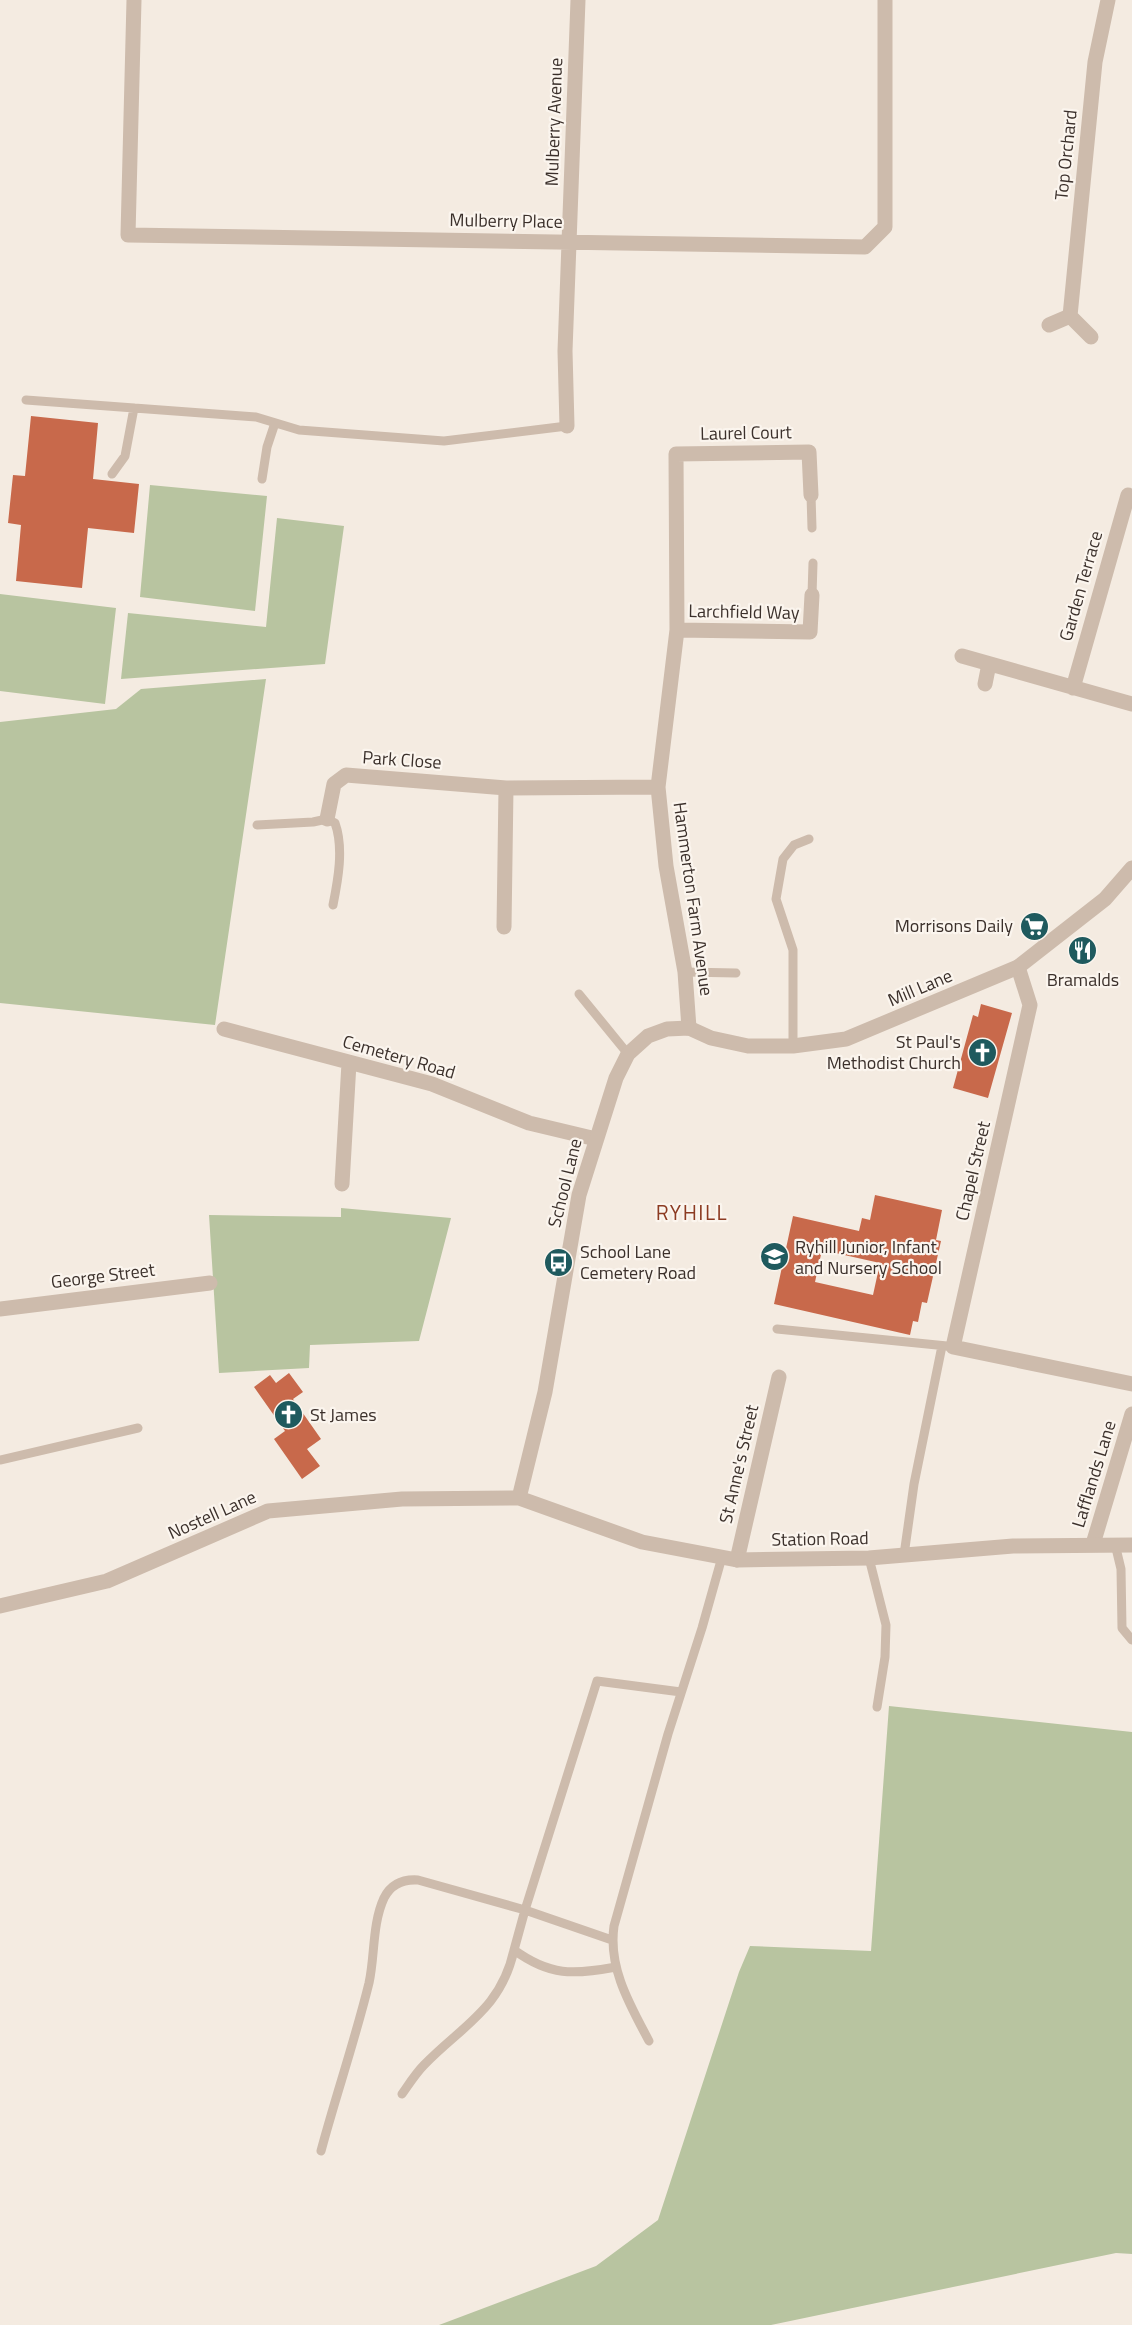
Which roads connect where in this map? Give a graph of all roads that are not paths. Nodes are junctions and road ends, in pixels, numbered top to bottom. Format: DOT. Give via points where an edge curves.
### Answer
graph roads {
  1 [pos="134,0"];
  2 [pos="578,0"];
  3 [pos="885,0"];
  4 [pos="1108,0"];
  5 [pos="570,241"];
  6 [pos="1070,316"];
  7 [pos="1049,325"];
  8 [pos="1091,337"];
  9 [pos="26,400"];
  10 [pos="134,408"];
  11 [pos="274,423"];
  12 [pos="567,426"];
  13 [pos="676,454"];
  14 [pos="111,474"];
  15 [pos="262,479"];
  16 [pos="812,495"];
  17 [pos="1128,495"];
  18 [pos="812,528"];
  19 [pos="813,563"];
  20 [pos="812,596"];
  21 [pos="677,630"];
  22 [pos="962,656"];
  23 [pos="989,664"];
  24 [pos="985,684"];
  25 [pos="1073,688"];
  26 [pos="1132,704"];
  27 [pos="506,788"];
  28 [pos="658,788"];
  29 [pos="327,819"];
  30 [pos="257,825"];
  31 [pos="810,839"];
  32 [pos="1132,868"];
  33 [pos="333,905"];
  34 [pos="504,927"];
  35 [pos="1018,968"];
  36 [pos="685,972"];
  37 [pos="736,973"];
  38 [pos="579,994"];
  39 [pos="689,1028"];
  40 [pos="224,1029"];
  41 [pos="793,1046"];
  42 [pos="628,1054"];
  43 [pos="349,1063"];
  44 [pos="596,1139"];
  45 [pos="342,1184"];
  46 [pos="210,1283"];
  47 [pos="0,1309"];
  48 [pos="777,1329"];
  49 [pos="947,1346"];
  50 [pos="779,1377"];
  51 [pos="1132,1384"];
  52 [pos="1132,1414"];
  53 [pos="138,1428"];
  54 [pos="1128,1440"];
  55 [pos="0,1460"];
  56 [pos="519,1498"];
  57 [pos="1093,1544"];
  58 [pos="1115,1544"];
  59 [pos="1132,1545"];
  60 [pos="904,1555"];
  61 [pos="729,1558"];
  62 [pos="869,1558"];
  63 [pos="0,1606"];
  64 [pos="1132,1640"];
  65 [pos="681,1692"];
  66 [pos="877,1707"];
  67 [pos="525,1910"];
  68 [pos="612,1940"];
  69 [pos="514,1950"];
  70 [pos="616,1967"];
  71 [pos="649,2041"];
  72 [pos="402,2094"];
  73 [pos="321,2151"];
  1 -- 5 [label="street, Mulberry Place" via="128,235"];
  2 -- 5 [label="street, Mulberry Avenue"];
  3 -- 5 [label="street, Mulberry Place" via="885,227 865,247"];
  4 -- 6 [label="street, Top Orchard" via="1095,62"];
  5 -- 12 [label="street, Mulberry Avenue" via="565,351"];
  6 -- 7 [label="street"];
  6 -- 8 [label="street"];
  9 -- 10 [label="lane"];
  10 -- 11 [label="lane" via="256,417"];
  10 -- 14 [label="lane" via="125,456"];
  11 -- 12 [label="lane" via="299,430 444,441"];
  11 -- 15 [label="lane"];
  13 -- 16 [label="street, Laurel Court" via="809,452"];
  13 -- 21 [label="street, Hammerton Farm Avenue"];
  16 -- 18 [label="lane"];
  17 -- 25 [label="street, Garden Terrace"];
  19 -- 20 [label="lane"];
  20 -- 21 [label="street, Larchfield Way" via="810,632"];
  21 -- 28 [label="street, Hammerton Farm Avenue"];
  22 -- 23 [label="street"];
  23 -- 24 [label="street"];
  23 -- 25 [label="street"];
  25 -- 26 [label="street"];
  27 -- 28 [label="street, Park Close"];
  27 -- 29 [label="street, Park Close" via="346,775 334,784"];
  27 -- 34 [label="street"];
  28 -- 36 [label="street, Hammerton Farm Avenue" via="666,867"];
  29 -- 30 [label="lane"];
  29 -- 33 [label="lane" via="338,832 338,880"];
  31 -- 41 [label="lane" via="794,845 783,859 776,898 789,936 794,971"];
  32 -- 35 [label="street, Mill Lane" via="1105,899"];
  35 -- 41 [label="street, Mill Lane" via="846,1039"];
  35 -- 49 [label="street, Chapel Street" via="1030,1005"];
  36 -- 37 [label="lane"];
  36 -- 39 [label="street, Hammerton Farm Avenue"];
  38 -- 42 [label="lane"];
  39 -- 41 [label="street, Mill Lane" via="711,1038 748,1046"];
  39 -- 42 [label="street, School Lane" via="667,1029 648,1036"];
  40 -- 43 [label="street, Cemetery Road"];
  42 -- 44 [label="street, School Lane"];
  43 -- 44 [label="street, Cemetery Road" via="432,1084 528,1123"];
  43 -- 45 [label="street"];
  44 -- 56 [label="street, School Lane" via="579,1195 553,1348"];
  46 -- 47 [label="street, George Street"];
  48 -- 49 [label="lane"];
  49 -- 51 [label="street"];
  49 -- 60 [label="lane" via="914,1484"];
  50 -- 61 [label="street, St Anne's Street"];
  52 -- 54 [label="street, Lafflands Lane"];
  53 -- 55 [label="lane"];
  54 -- 57 [label="street, Lafflands Lane"];
  56 -- 61 [label="street, Station Road" via="642,1542"];
  56 -- 63 [label="street, Nostell Lane" via="402,1499 268,1511 107,1581"];
  57 -- 58 [label="street, Station Road"];
  57 -- 60 [label="street, Station Road"];
  58 -- 59 [label="street, Station Road"];
  58 -- 64 [label="lane" via="1122,1628"];
  60 -- 62 [label="street, Station Road"];
  61 -- 62 [label="street, Station Road"];
  61 -- 65 [label="lane"];
  62 -- 66 [label="lane" via="886,1625"];
  65 -- 67 [label="lane" via="597,1681"];
  65 -- 68 [label="lane"];
  67 -- 68 [label="lane"];
  67 -- 69 [label="lane"];
  67 -- 73 [label="lane" via="418,1880 394,1885 384,1897 363,2009"];
  68 -- 70 [label="lane"];
  69 -- 70 [label="lane" via="528,1962 556,1972"];
  69 -- 72 [label="lane" via="509,1972 488,2007 423,2066"];
  70 -- 71 [label="lane"];
}
